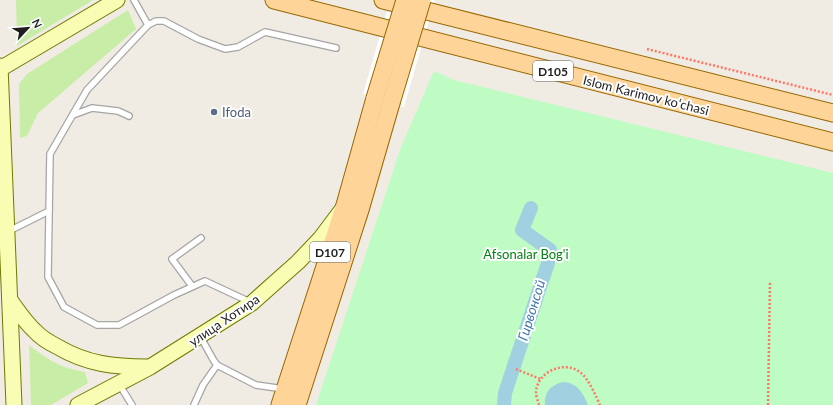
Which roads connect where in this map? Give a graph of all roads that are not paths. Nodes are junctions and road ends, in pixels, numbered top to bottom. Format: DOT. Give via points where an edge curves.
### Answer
graph roads {
  1 [pos="117,0"];
  2 [pos="134,0"];
  3 [pos="274,0"];
  4 [pos="383,0"];
  5 [pos="405,0"];
  6 [pos="422,0"];
  7 [pos="148,25"];
  8 [pos="336,48"];
  9 [pos="0,66"];
  10 [pos="0,69"];
  11 [pos="383,100"];
  12 [pos="833,113"];
  13 [pos="72,115"];
  14 [pos="129,116"];
  15 [pos="833,142"];
  16 [pos="345,205"];
  17 [pos="49,210"];
  18 [pos="7,232"];
  19 [pos="200,238"];
  20 [pos="192,286"];
  21 [pos="10,300"];
  22 [pos="252,303"];
  23 [pos="200,336"];
  24 [pos="217,365"];
  25 [pos="150,367"];
  26 [pos="119,384"];
  27 [pos="285,389"];
  28 [pos="14,405"];
  29 [pos="78,405"];
  30 [pos="132,405"];
  31 [pos="194,405"];
  32 [pos="280,405"];
  33 [pos="297,405"];
  1 -- 10 [label="main road"];
  2 -- 7 [label="lane"];
  3 -- 15 [label="main road, Islom Karimov koʻchasi / D105"];
  4 -- 12 [label="main road, D105"];
  5 -- 11 [label="main road, D107, bridge"];
  6 -- 11 [label="main road, D107, bridge"];
  7 -- 8 [label="lane" via="164,21 198,39 225,49 238,47 265,32"];
  7 -- 13 [label="lane" via="87,90"];
  9 -- 10 [label="main road"];
  10 -- 18 [label="main road"];
  11 -- 16 [label="main road, D107"];
  11 -- 33 [label="main road, D107" via="360,210"];
  13 -- 14 [label="lane" via="92,108 118,111"];
  13 -- 17 [label="lane" via="50,154"];
  16 -- 22 [label="main road, улица Хотира" via="320,239"];
  16 -- 27 [label="main road, D107"];
  17 -- 18 [label="lane"];
  17 -- 20 [label="lane" via="48,277 64,307 90,322 97,325 119,325"];
  18 -- 21 [label="main road"];
  19 -- 20 [label="lane" via="172,259"];
  20 -- 22 [label="lane" via="205,281"];
  21 -- 25 [label="main road" via="36,332 67,353 102,364"];
  21 -- 28 [label="main road"];
  22 -- 23 [label="main road, улица Хотира"];
  23 -- 24 [label="lane"];
  23 -- 25 [label="main road, улица Хотира"];
  24 -- 27 [label="lane" via="256,385"];
  24 -- 31 [label="lane" via="203,385"];
  25 -- 26 [label="main road, улица Хотира"];
  26 -- 29 [label="main road, улица Хотира"];
  26 -- 30 [label="lane"];
  27 -- 32 [label="main road, D107"];
}
